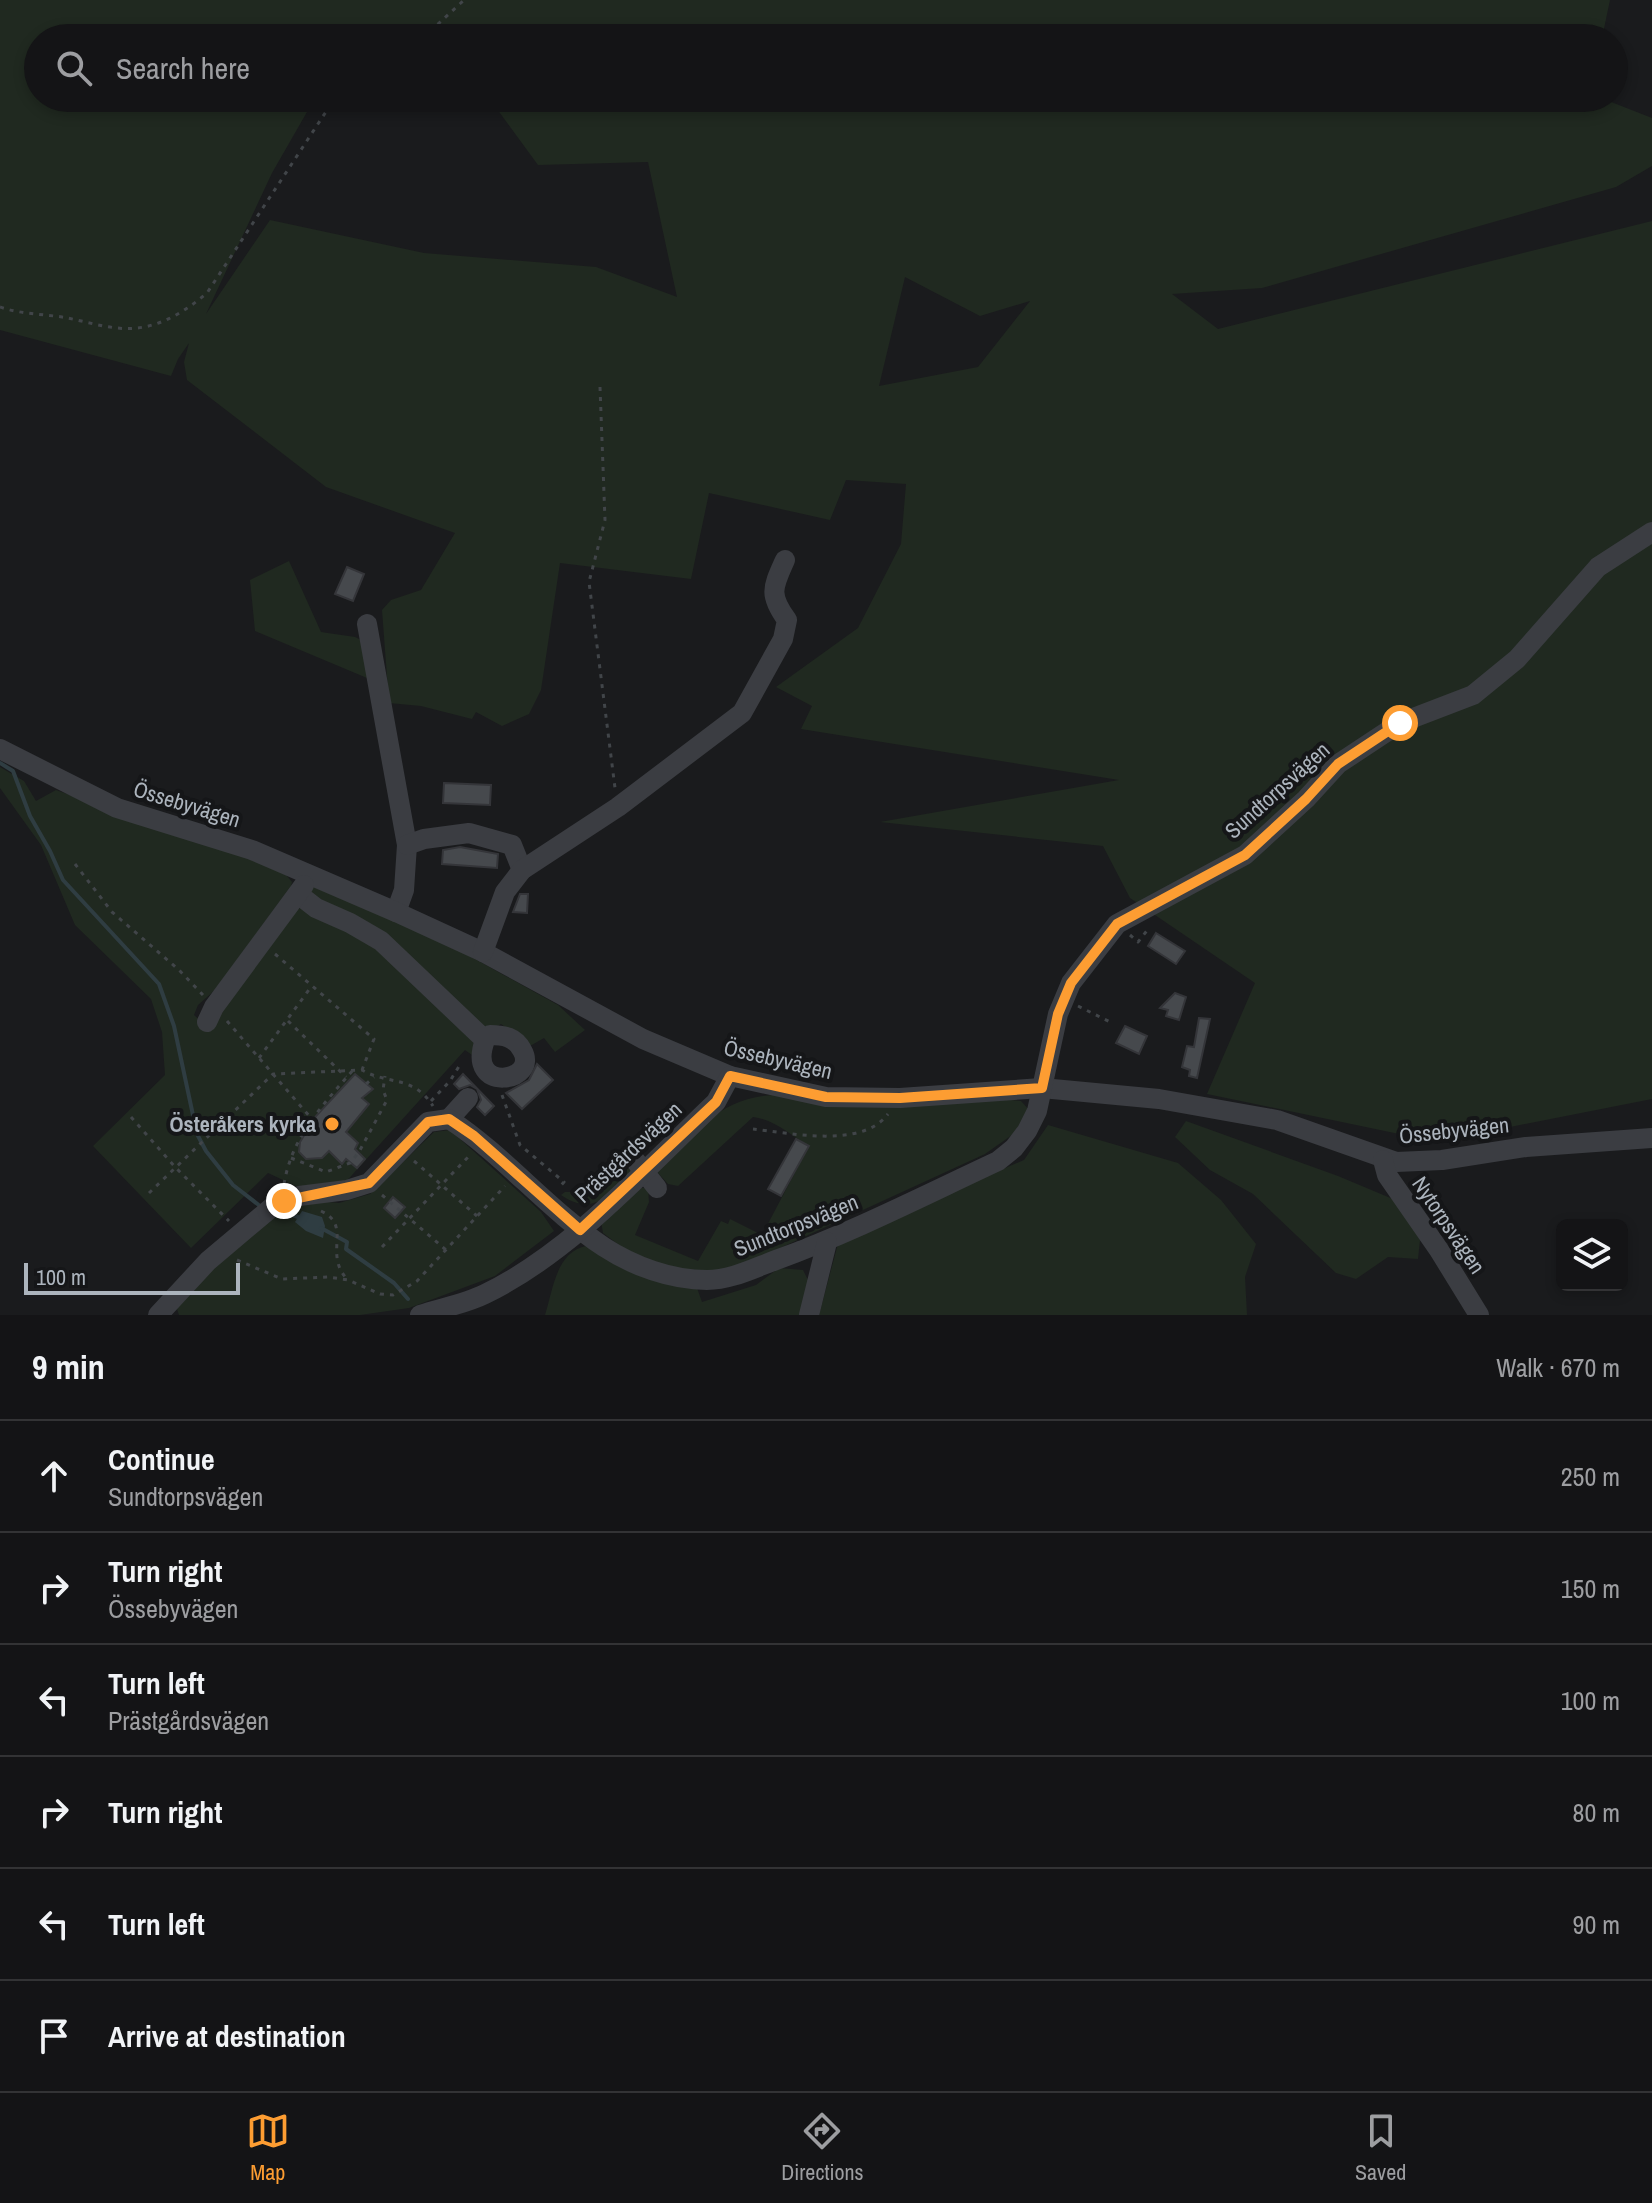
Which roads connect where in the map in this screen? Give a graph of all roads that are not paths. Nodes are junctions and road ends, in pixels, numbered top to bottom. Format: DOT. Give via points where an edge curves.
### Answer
graph roads {
  1 [pos="1652,532"];
  2 [pos="785,560"];
  3 [pos="367,624"];
  4 [pos="0,749"];
  5 [pos="407,845"];
  6 [pos="522,870"];
  7 [pos="312,876"];
  8 [pos="298,894"];
  9 [pos="396,912"];
  10 [pos="483,952"];
  11 [pos="210,1014"];
  12 [pos="485,1040"];
  13 [pos="730,1076"];
  14 [pos="483,1085"];
  15 [pos="1042,1088"];
  16 [pos="446,1119"];
  17 [pos="1652,1138"];
  18 [pos="1383,1160"];
  19 [pos="636,1162"];
  20 [pos="657,1188"];
  21 [pos="580,1230"];
  22 [pos="827,1242"];
  23 [pos="158,1315"];
  24 [pos="420,1315"];
  25 [pos="809,1315"];
  26 [pos="1479,1315"];
  1 -- 15 [label="street, Sundtorpsvägen" via="1598,567 1517,659 1473,695 1400,723 1338,764 1245,855 1117,924 1071,983 1058,1014"];
  2 -- 6 [label="street" via="773,588 775,604 787,620 783,639 742,713 618,807"];
  3 -- 5 [label="street"];
  4 -- 7 [label="street, Össebyvägen" via="117,808 252,850"];
  5 -- 6 [label="street" via="469,833 512,845"];
  5 -- 9 [label="street" via="404,890"];
  6 -- 10 [label="street" via="505,892"];
  7 -- 8 [label="street"];
  7 -- 9 [label="street, Össebyvägen"];
  8 -- 11 [label="street"];
  8 -- 12 [label="street" via="381,941"];
  9 -- 10 [label="street, Össebyvägen"];
  10 -- 13 [label="street, Össebyvägen" via="643,1039"];
  12 -- 14 [label="street"];
  12 -- 14 [label="street" via="502,1035 516,1041 526,1063 521,1072"];
  13 -- 15 [label="street, Össebyvägen" via="826,1097 900,1098"];
  13 -- 19 [label="street, Prästgårdsvägen" via="716,1102"];
  14 -- 16 [label="street"];
  15 -- 18 [label="street, Össebyvägen" via="1159,1099 1277,1120"];
  15 -- 22 [label="street, Sundtorpsvägen" via="1027,1131 998,1161"];
  16 -- 21 [label="street, Sundtorpsvägen" via="482,1143"];
  16 -- 23 [label="street" via="428,1122 369,1183 278,1202 220,1250"];
  17 -- 18 [label="street, Össebyvägen" via="1526,1147 1442,1160"];
  18 -- 26 [label="street, Nytorpsvägen" via="1387,1175"];
  19 -- 20 [label="street"];
  19 -- 21 [label="street, Prästgårdsvägen"];
  21 -- 22 [label="street, Sundtorpsvägen" via="621,1258 668,1275 708,1280"];
  21 -- 24 [label="street, Prästgårdsvägen" via="541,1262 483,1295"];
  22 -- 25 [label="street"];
}
